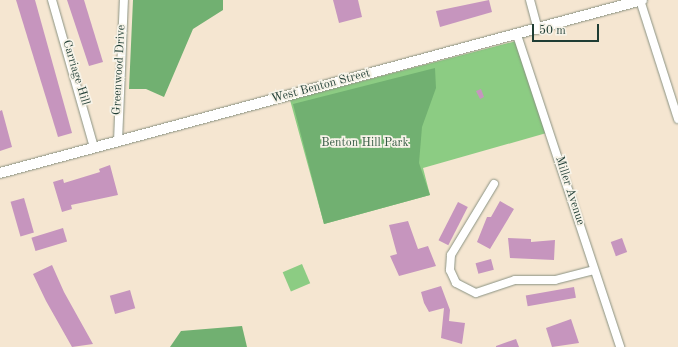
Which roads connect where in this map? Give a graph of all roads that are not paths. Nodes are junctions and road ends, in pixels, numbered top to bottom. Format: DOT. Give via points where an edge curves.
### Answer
graph roads {
  1 [pos="52,0"];
  2 [pos="124,0"];
  3 [pos="530,0"];
  4 [pos="641,0"];
  5 [pos="538,30"];
  6 [pos="517,36"];
  7 [pos="678,119"];
  8 [pos="118,141"];
  9 [pos="94,147"];
  10 [pos="0,173"];
  11 [pos="494,184"];
  12 [pos="594,270"];
  13 [pos="620,347"];
  1 -- 9 [label="street, Carriage Hill"];
  2 -- 8 [label="street, Greenwood Drive"];
  3 -- 5 [label="street"];
  4 -- 5 [label="street, West Benton Street"];
  4 -- 7 [label="street"];
  5 -- 6 [label="street, West Benton Street"];
  6 -- 8 [label="street, West Benton Street"];
  6 -- 12 [label="street, Miller Avenue"];
  8 -- 9 [label="street, West Benton Street"];
  9 -- 10 [label="street, West Benton Street"];
  11 -- 12 [label="street" via="451,255 450,270 456,283 476,292 515,280 555,280"];
  12 -- 13 [label="street, Miller Avenue"];
}
